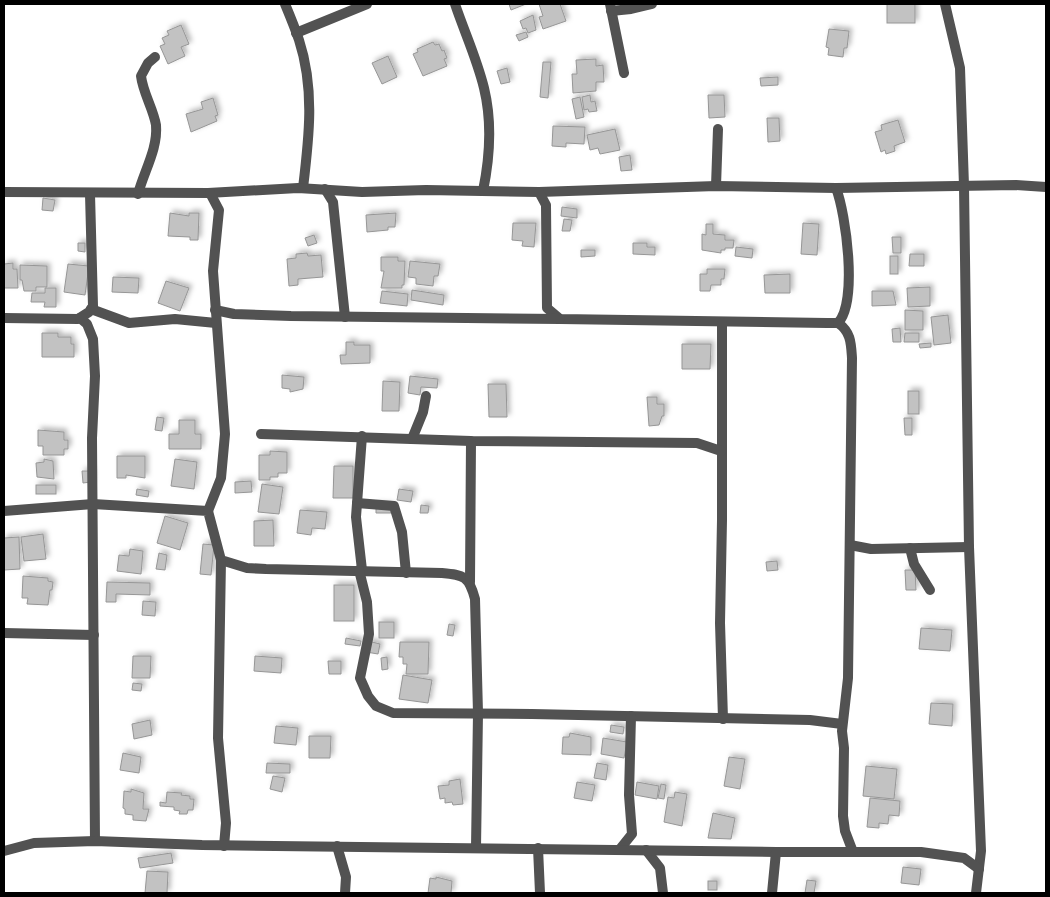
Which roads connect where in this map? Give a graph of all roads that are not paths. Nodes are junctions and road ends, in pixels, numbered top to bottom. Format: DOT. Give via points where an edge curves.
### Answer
graph roads {
  1 [pos="285,4"];
  2 [pos="367,4"];
  3 [pos="455,4"];
  4 [pos="652,4"];
  5 [pos="945,4"];
  6 [pos="610,7"];
  7 [pos="296,33"];
  8 [pos="155,57"];
  9 [pos="624,73"];
  10 [pos="718,129"];
  11 [pos="716,186"];
  12 [pos="964,186"];
  13 [pos="1046,187"];
  14 [pos="303,188"];
  15 [pos="836,188"];
  16 [pos="325,189"];
  17 [pos="483,191"];
  18 [pos="4,192"];
  19 [pos="539,192"];
  20 [pos="210,193"];
  21 [pos="90,194"];
  22 [pos="138,194"];
  23 [pos="91,310"];
  24 [pos="215,310"];
  25 [pos="346,317"];
  26 [pos="4,318"];
  27 [pos="80,318"];
  28 [pos="560,319"];
  29 [pos="216,323"];
  30 [pos="722,323"];
  31 [pos="838,323"];
  32 [pos="426,396"];
  33 [pos="261,434"];
  34 [pos="362,436"];
  35 [pos="412,439"];
  36 [pos="471,441"];
  37 [pos="722,451"];
  38 [pos="357,503"];
  39 [pos="93,504"];
  40 [pos="4,511"];
  41 [pos="208,511"];
  42 [pos="850,546"];
  43 [pos="969,547"];
  44 [pos="910,548"];
  45 [pos="220,560"];
  46 [pos="360,570"];
  47 [pos="406,573"];
  48 [pos="470,582"];
  49 [pos="930,590"];
  50 [pos="4,633"];
  51 [pos="94,635"];
  52 [pos="478,713"];
  53 [pos="631,716"];
  54 [pos="723,718"];
  55 [pos="842,724"];
  56 [pos="95,842"];
  57 [pos="224,846"];
  58 [pos="337,846"];
  59 [pos="476,848"];
  60 [pos="538,848"];
  61 [pos="620,849"];
  62 [pos="646,850"];
  63 [pos="4,851"];
  64 [pos="776,852"];
  65 [pos="853,852"];
  66 [pos="979,869"];
  67 [pos="345,893"];
  68 [pos="540,893"];
  69 [pos="663,893"];
  70 [pos="772,893"];
  71 [pos="976,893"];
  1 -- 7 [label="street"];
  2 -- 7 [label="street"];
  3 -- 17 [label="street" via="484,88 489,136"];
  4 -- 6 [label="street" via="631,9"];
  5 -- 12 [label="street" via="960,68"];
  6 -- 9 [label="street"];
  7 -- 14 [label="street" via="304,59 310,113"];
  8 -- 22 [label="street" via="141,76 156,134"];
  10 -- 11 [label="street"];
  11 -- 15 [label="street"];
  11 -- 19 [label="street"];
  12 -- 13 [label="street" via="1016,184"];
  12 -- 15 [label="street"];
  12 -- 43 [label="street"];
  14 -- 16 [label="street"];
  14 -- 20 [label="street"];
  15 -- 31 [label="street" via="844,215 848,272 846,313"];
  16 -- 17 [label="street" via="362,192"];
  16 -- 25 [label="street" via="333,202"];
  17 -- 19 [label="street"];
  18 -- 21 [label="street"];
  19 -- 28 [label="street" via="546,205 547,308"];
  20 -- 22 [label="street"];
  20 -- 24 [label="street" via="219,210 213,271"];
  21 -- 22 [label="street"];
  21 -- 23 [label="street"];
  23 -- 27 [label="street"];
  23 -- 29 [label="street" via="129,323 175,319"];
  24 -- 25 [label="street" via="234,314"];
  24 -- 29 [label="street"];
  25 -- 28 [label="street"];
  26 -- 27 [label="street"];
  27 -- 39 [label="street" via="92,332 93,339"];
  28 -- 30 [label="street"];
  29 -- 41 [label="street" via="226,434 222,478"];
  30 -- 31 [label="street"];
  30 -- 37 [label="street"];
  31 -- 42 [label="street" via="846,328 852,358"];
  32 -- 35 [label="street"];
  33 -- 34 [label="street"];
  34 -- 35 [label="street"];
  34 -- 38 [label="street"];
  35 -- 36 [label="street"];
  36 -- 37 [label="street" via="697,443"];
  36 -- 48 [label="street"];
  37 -- 54 [label="street" via="720,623"];
  38 -- 46 [label="street"];
  38 -- 47 [label="street" via="394,506 402,532"];
  39 -- 40 [label="street"];
  39 -- 41 [label="street"];
  39 -- 51 [label="street"];
  41 -- 45 [label="street"];
  42 -- 44 [label="street"];
  42 -- 55 [label="street" via="848,678"];
  43 -- 44 [label="street"];
  43 -- 66 [label="street" via="981,841"];
  44 -- 49 [label="street" via="914,564"];
  45 -- 46 [label="street" via="247,568"];
  45 -- 57 [label="street" via="218,738 226,823"];
  46 -- 47 [label="street"];
  46 -- 52 [label="street" via="369,634 360,678 376,706 393,713"];
  47 -- 48 [label="street" via="456,575"];
  48 -- 52 [label="street" via="475,599"];
  50 -- 51 [label="street"];
  51 -- 56 [label="street"];
  52 -- 53 [label="street"];
  52 -- 59 [label="street"];
  53 -- 54 [label="street"];
  53 -- 61 [label="street" via="629,795 632,834"];
  54 -- 55 [label="street"];
  55 -- 65 [label="street" via="843,816"];
  56 -- 57 [label="street"];
  56 -- 63 [label="street" via="34,843"];
  57 -- 58 [label="street"];
  58 -- 59 [label="street"];
  58 -- 67 [label="street" via="346,877"];
  59 -- 60 [label="street"];
  60 -- 61 [label="street"];
  60 -- 68 [label="street"];
  61 -- 62 [label="street"];
  62 -- 64 [label="street"];
  62 -- 69 [label="street" via="660,868"];
  64 -- 65 [label="street"];
  64 -- 70 [label="street"];
  65 -- 66 [label="street" via="947,854 964,858"];
  66 -- 71 [label="street"];
}
